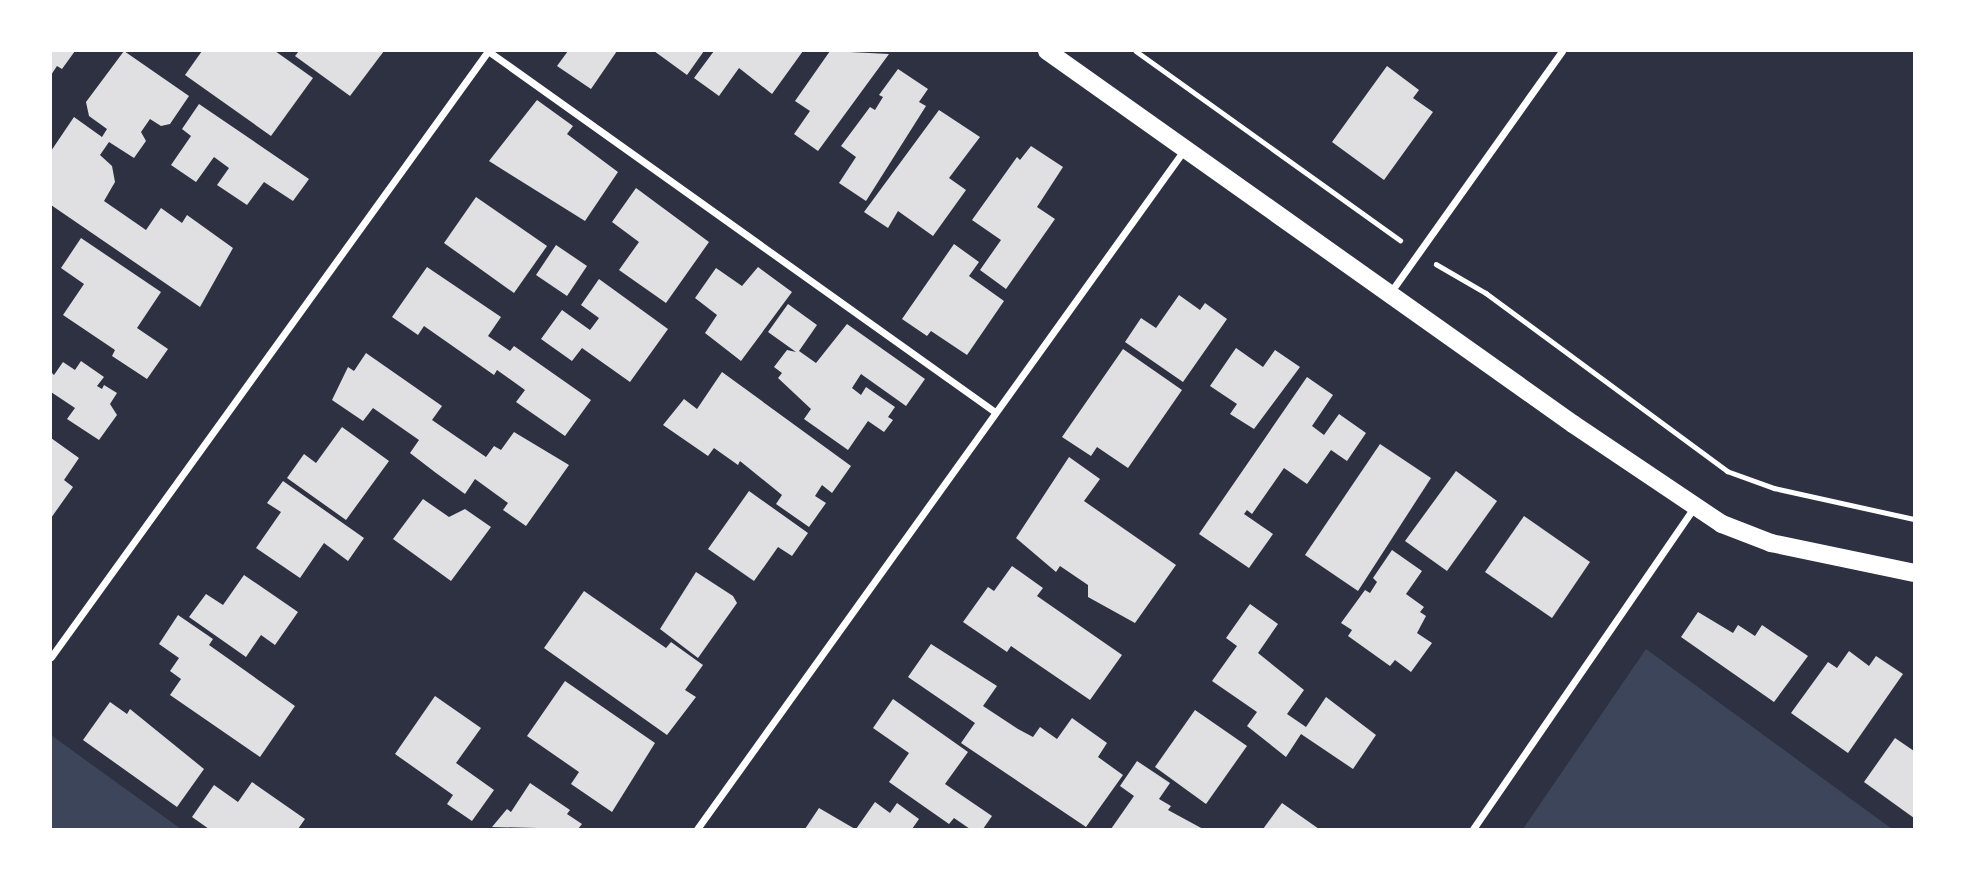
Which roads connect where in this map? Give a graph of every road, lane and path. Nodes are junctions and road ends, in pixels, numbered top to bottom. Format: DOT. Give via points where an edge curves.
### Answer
graph roads {
  1 [pos="488,51"];
  2 [pos="1047,51"];
  3 [pos="1136,51"];
  4 [pos="1562,51"];
  5 [pos="1185,149"];
  6 [pos="1417,254"];
  7 [pos="1390,294"];
  8 [pos="995,412"];
  9 [pos="1695,506"];
  10 [pos="1914,519"];
  11 [pos="1914,573"];
  12 [pos="51,657"];
  13 [pos="697,829"];
  14 [pos="1473,829"];
  1 -- 8 [label="street"];
  1 -- 12 [label="street"];
  2 -- 5 [label="main road"];
  3 -- 6 [label="path"];
  4 -- 6 [label="street"];
  5 -- 7 [label="main road"];
  5 -- 8 [label="street"];
  6 -- 7 [label="street"];
  6 -- 10 [label="path" via="1486,293 1727,471 1774,488"];
  7 -- 9 [label="main road"];
  8 -- 13 [label="street"];
  9 -- 11 [label="main road" via="1742,534 1771,543"];
  9 -- 14 [label="street"];
}
